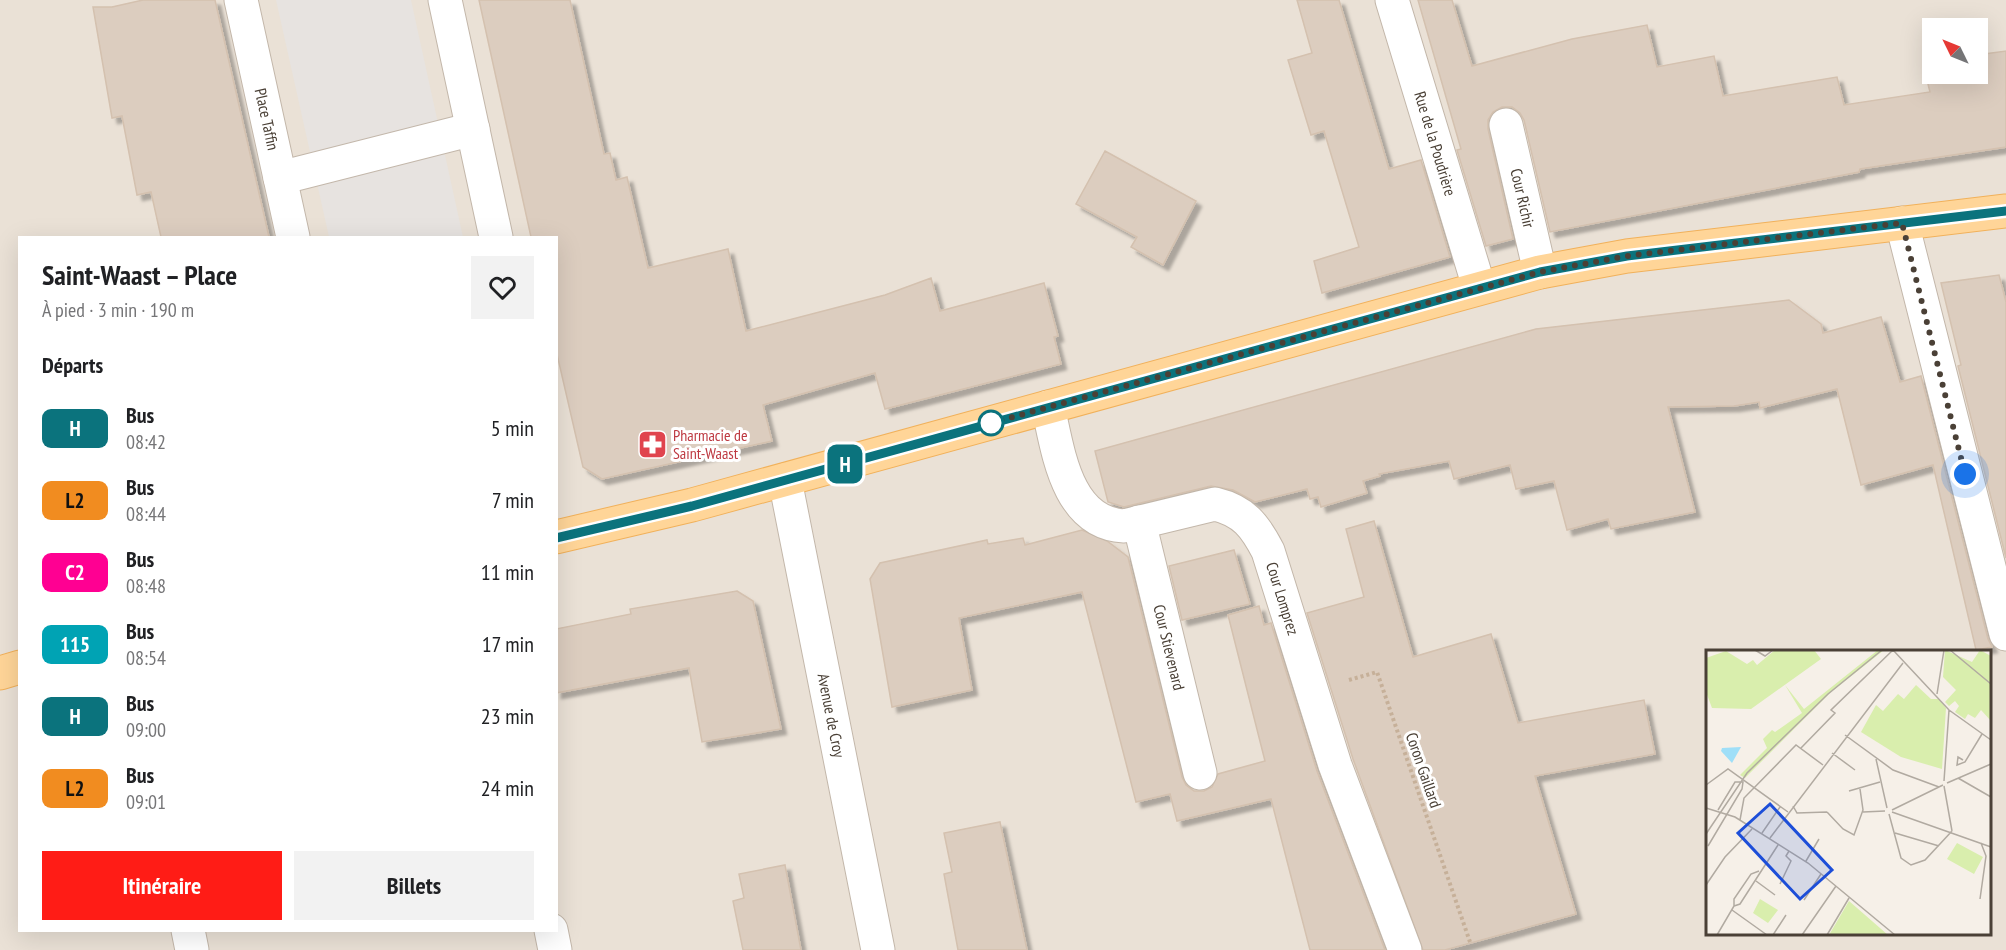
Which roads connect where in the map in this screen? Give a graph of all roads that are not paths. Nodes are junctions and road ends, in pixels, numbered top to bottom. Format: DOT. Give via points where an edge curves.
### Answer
graph roads {
  1 [pos="241,0"];
  2 [pos="445,0"];
  3 [pos="1392,0"];
  4 [pos="1506,125"];
  5 [pos="473,129"];
  6 [pos="280,177"];
  7 [pos="2006,211"];
  8 [pos="1902,223"];
  9 [pos="293,236"];
  10 [pos="496,236"];
  11 [pos="1540,272"];
  12 [pos="1479,287"];
  13 [pos="1048,407"];
  14 [pos="785,480"];
  15 [pos="1139,522"];
  16 [pos="558,532"];
  17 [pos="2006,634"];
  18 [pos="18,668"];
  19 [pos="0,673"];
  20 [pos="1200,773"];
  21 [pos="188,932"];
  22 [pos="551,932"];
  23 [pos="192,950"];
  24 [pos="555,950"];
  25 [pos="878,950"];
  26 [pos="1405,950"];
  1 -- 6 [label="street, Place Taffin"];
  2 -- 5 [label="street"];
  3 -- 12 [label="street, Rue de la Poudrière"];
  4 -- 11 [label="street, Cour Richir"];
  5 -- 6 [label="street"];
  5 -- 10 [label="street"];
  6 -- 9 [label="street, Place Taffin"];
  7 -- 8 [label="main road"];
  8 -- 11 [label="main road" via="1627,256"];
  8 -- 17 [label="street"];
  11 -- 12 [label="main road"];
  12 -- 13 [label="main road"];
  13 -- 14 [label="main road"];
  13 -- 15 [label="street, Cour Lomprez" via="1064,472 1078,500 1113,525"];
  14 -- 16 [label="main road" via="616,525"];
  14 -- 25 [label="street, Avenue de Croy"];
  15 -- 20 [label="street, Cour Stievenard"];
  15 -- 26 [label="street, Cour Lomprez" via="1215,504 1252,522 1268,551 1335,765"];
  18 -- 19 [label="main road"];
  21 -- 23 [label="street"];
  22 -- 24 [label="street"];
}
